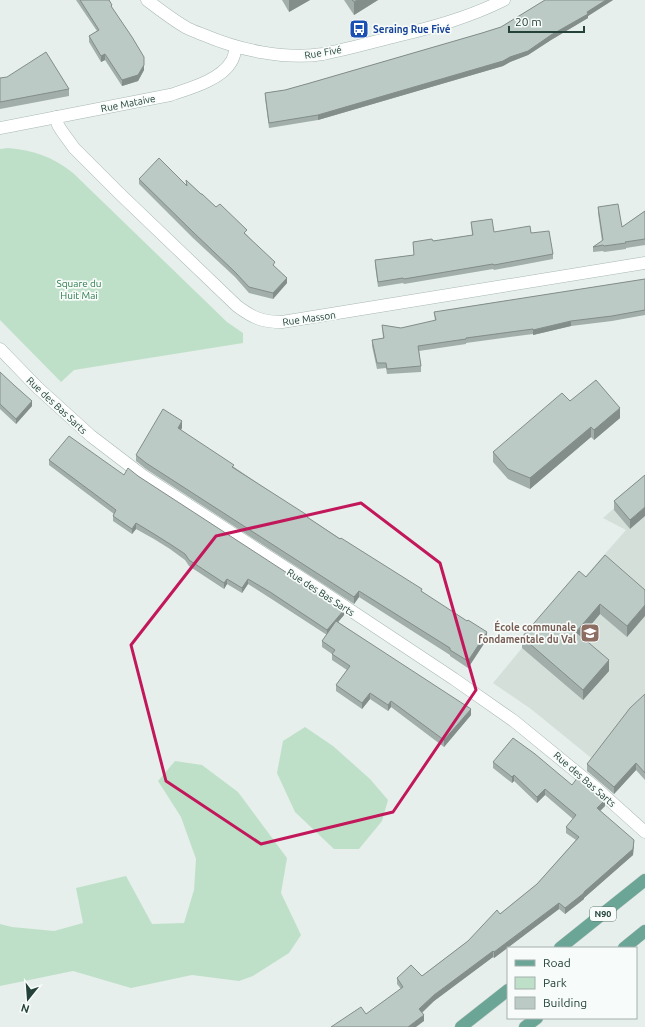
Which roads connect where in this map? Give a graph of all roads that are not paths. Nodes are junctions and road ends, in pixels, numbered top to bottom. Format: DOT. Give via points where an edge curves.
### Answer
graph roads {
  1 [pos="147,0"];
  2 [pos="504,0"];
  3 [pos="236,47"];
  4 [pos="56,117"];
  5 [pos="0,128"];
  6 [pos="645,263"];
  7 [pos="0,349"];
  8 [pos="645,832"];
  9 [pos="645,880"];
  10 [pos="645,931"];
  11 [pos="561,947"];
  12 [pos="625,947"];
  13 [pos="507,991"];
  14 [pos="536,1019"];
  15 [pos="461,1027"];
  16 [pos="525,1027"];
  1 -- 3 [label="street, Rue Fivé" via="189,29"];
  2 -- 3 [label="street, Rue Fivé" via="486,9 421,30 322,54 273,54"];
  3 -- 4 [label="street, Rue Mataive" via="232,61 224,71 195,88"];
  4 -- 5 [label="street, Rue Mataive"];
  4 -- 6 [label="street, Rue Masson" via="58,125 70,143 119,193 237,306 258,319 282,322"];
  7 -- 8 [label="street, Rue des Bas Sarts" via="91,436 142,475 320,590 514,721"];
  9 -- 11 [label="main road, N90"];
  10 -- 12 [label="main road"];
  13 -- 15 [label="main road"];
  14 -- 16 [label="main road"];
}
